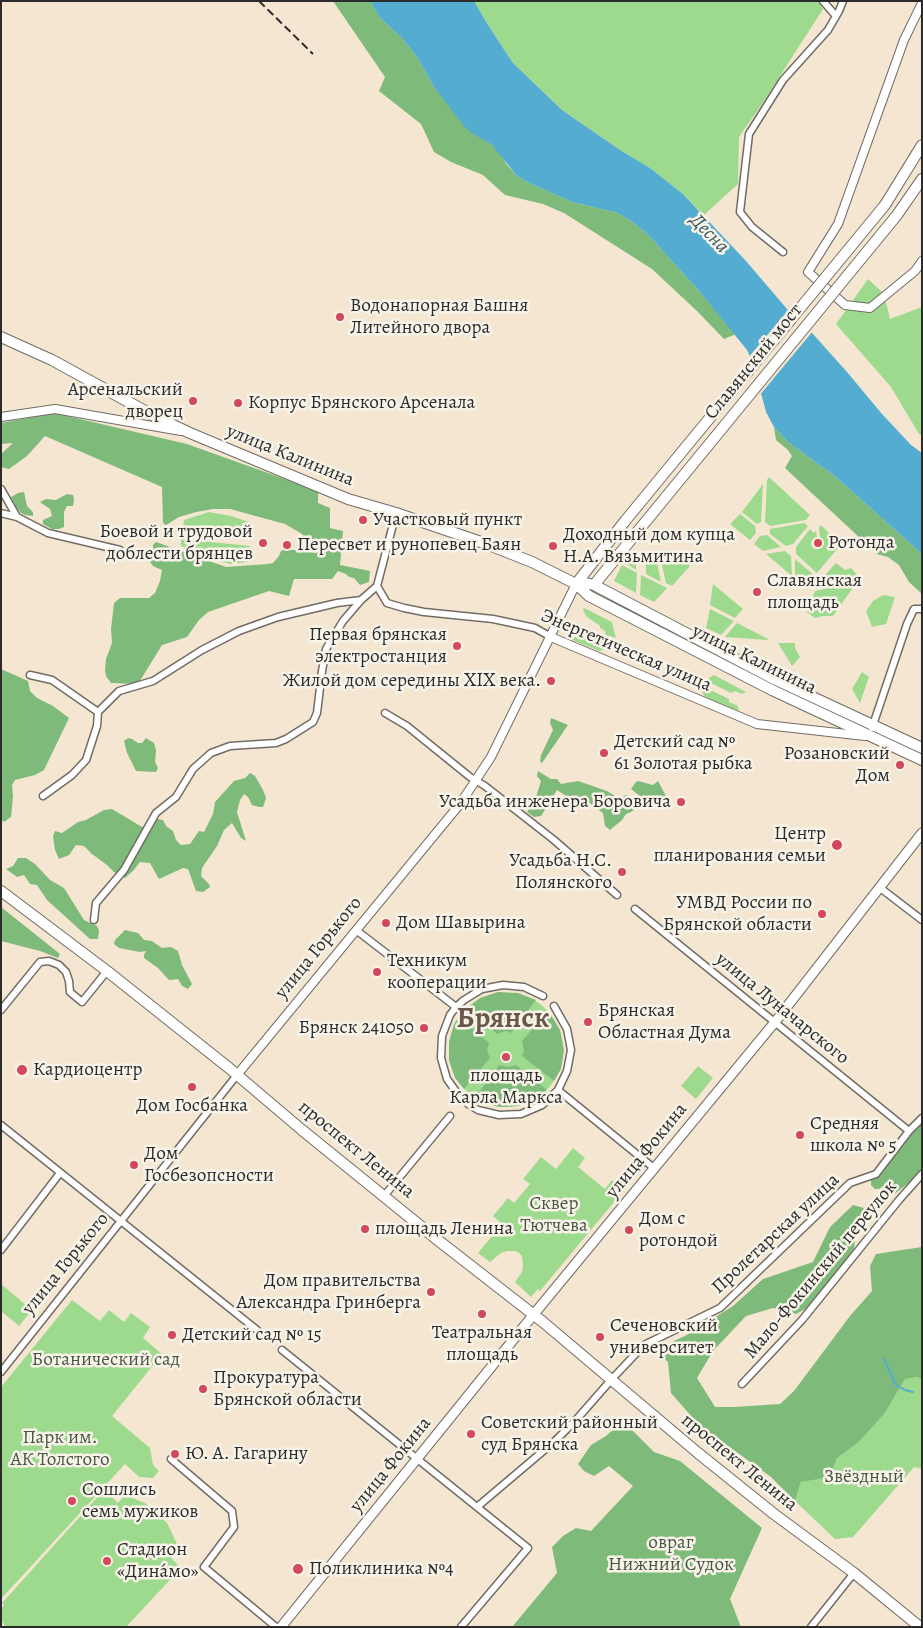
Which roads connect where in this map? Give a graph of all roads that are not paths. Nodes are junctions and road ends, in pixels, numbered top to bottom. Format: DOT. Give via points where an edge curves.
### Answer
graph roads {
  1 [pos="823,1"];
  2 [pos="842,1"];
  3 [pos="922,3"];
  4 [pos="836,16"];
  5 [pos="922,145"];
  6 [pos="922,179"];
  7 [pos="783,252"];
  8 [pos="922,261"];
  9 [pos="1,337"];
  10 [pos="1,417"];
  11 [pos="190,433"];
  12 [pos="1,489"];
  13 [pos="1,513"];
  14 [pos="396,513"];
  15 [pos="17,517"];
  16 [pos="625,521"];
  17 [pos="120,550"];
  18 [pos="576,584"];
  19 [pos="377,586"];
  20 [pos="594,586"];
  21 [pos="361,600"];
  22 [pos="922,609"];
  23 [pos="550,637"];
  24 [pos="30,675"];
  25 [pos="98,712"];
  26 [pos="385,713"];
  27 [pos="871,731"];
  28 [pos="922,748"];
  29 [pos="922,760"];
  30 [pos="476,780"];
  31 [pos="43,796"];
  32 [pos="922,833"];
  33 [pos="879,887"];
  34 [pos="1,891"];
  35 [pos="617,895"];
  36 [pos="635,909"];
  37 [pos="94,920"];
  38 [pos="922,920"];
  39 [pos="356,930"];
  40 [pos="107,971"];
  41 [pos="542,996"];
  42 [pos="554,1006"];
  43 [pos="456,1007"];
  44 [pos="1,1010"];
  45 [pos="775,1022"];
  46 [pos="237,1075"];
  47 [pos="558,1090"];
  48 [pos="460,1097"];
  49 [pos="468,1104"];
  50 [pos="450,1116"];
  51 [pos="922,1118"];
  52 [pos="1,1125"];
  53 [pos="909,1132"];
  54 [pos="655,1169"];
  55 [pos="60,1173"];
  56 [pos="922,1174"];
  57 [pos="384,1196"];
  58 [pos="122,1222"];
  59 [pos="1,1250"];
  60 [pos="534,1314"];
  61 [pos="257,1330"];
  62 [pos="282,1350"];
  63 [pos="1,1372"];
  64 [pos="611,1380"];
  65 [pos="742,1384"];
  66 [pos="171,1459"];
  67 [pos="417,1459"];
  68 [pos="477,1507"];
  69 [pos="854,1573"];
  70 [pos="276,1627"];
  71 [pos="281,1627"];
  72 [pos="461,1627"];
  73 [pos="811,1627"];
  74 [pos="920,1627"];
  1 -- 4 [label="street"];
  2 -- 4 [label="street"];
  3 -- 8 [label="street" via="904,40 838,224 808,272 845,305 870,308 915,271"];
  4 -- 7 [label="street" via="828,30 783,80 749,134 740,212 752,227"];
  5 -- 16 [label="main road, Славянский мост, bridge" via="885,205"];
  6 -- 20 [label="main road, Славянский мост, bridge" via="897,215"];
  9 -- 11 [label="main road, улица Калинина" via="52,360"];
  10 -- 11 [label="street" via="56,409"];
  11 -- 14 [label="main road, улица Калинина" via="348,500"];
  12 -- 15 [label="street"];
  13 -- 15 [label="street"];
  14 -- 18 [label="main road, улица Калинина" via="484,543"];
  14 -- 19 [label="street"];
  15 -- 17 [label="street" via="48,533"];
  16 -- 18 [label="main road, улица Горького"];
  18 -- 20 [label="main road, улица Калинина"];
  18 -- 23 [label="street, улица Горького"];
  18 -- 27 [label="main road, улица Калинина" via="594,599 772,690"];
  19 -- 21 [label="street"];
  19 -- 23 [label="street, Энергетическая улица" via="388,603 404,608 494,619 535,628"];
  20 -- 27 [label="main road, улица Калинина"];
  21 -- 25 [label="street" via="278,617 239,631 153,681 119,691"];
  21 -- 37 [label="street" via="326,649 313,722 286,740 230,746 211,753 193,769 176,797 156,813 124,870 96,903"];
  22 -- 27 [label="street" via="914,609 908,619"];
  23 -- 27 [label="street, Энергетическая улица" via="755,723"];
  23 -- 30 [label="street, улица Горького" via="491,757"];
  24 -- 25 [label="street" via="52,680"];
  25 -- 31 [label="street" via="86,760 72,775"];
  26 -- 30 [label="street" via="407,726"];
  27 -- 28 [label="main road, улица Калинина"];
  27 -- 29 [label="main road, улица Калинина"];
  30 -- 35 [label="street" via="554,840"];
  30 -- 39 [label="street, улица Горького"];
  32 -- 33 [label="main road, улица Фокина"];
  33 -- 38 [label="street"];
  33 -- 45 [label="main road, улица Фокина"];
  34 -- 40 [label="main road, проспект Ленина"];
  36 -- 45 [label="street, улица Луначарского"];
  39 -- 43 [label="street"];
  39 -- 46 [label="street, улица Горького"];
  40 -- 44 [label="street" via="82,1002 70,992 66,972 59,965 50,961 40,962"];
  40 -- 46 [label="main road, проспект Ленина"];
  41 -- 43 [label="street" via="524,987 503,985 482,989"];
  42 -- 47 [label="street" via="568,1030 571,1050 568,1071"];
  43 -- 48 [label="street" via="442,1036 441,1058 447,1079"];
  45 -- 53 [label="street, улица Луначарского"];
  45 -- 54 [label="main road, улица Фокина"];
  46 -- 57 [label="main road, проспект Ленина"];
  46 -- 58 [label="street, улица Горького"];
  47 -- 49 [label="street" via="542,1105 521,1114 499,1115"];
  47 -- 54 [label="street"];
  50 -- 57 [label="street"];
  51 -- 53 [label="street, Пролетарская улица"];
  52 -- 55 [label="street"];
  53 -- 64 [label="street, Пролетарская улица" via="876,1174 850,1184 720,1308 644,1345"];
  54 -- 60 [label="main road, улица Фокина"];
  55 -- 58 [label="street"];
  55 -- 59 [label="street"];
  56 -- 65 [label="street, Мало-Фокинский переулок" via="802,1320"];
  57 -- 60 [label="main road, проспект Ленина"];
  58 -- 61 [label="street"];
  58 -- 63 [label="street, улица Горького"];
  60 -- 64 [label="main road, проспект Ленина"];
  60 -- 67 [label="main road, улица Фокина"];
  62 -- 67 [label="street"];
  64 -- 68 [label="street, Пролетарская улица" via="555,1441"];
  64 -- 69 [label="main road, проспект Ленина" via="774,1514"];
  66 -- 70 [label="street" via="232,1511 234,1528 204,1567"];
  67 -- 68 [label="street"];
  67 -- 71 [label="main road, улица Фокина"];
  68 -- 72 [label="street" via="528,1548"];
  69 -- 73 [label="street"];
  69 -- 74 [label="main road, проспект Ленина"];
}
